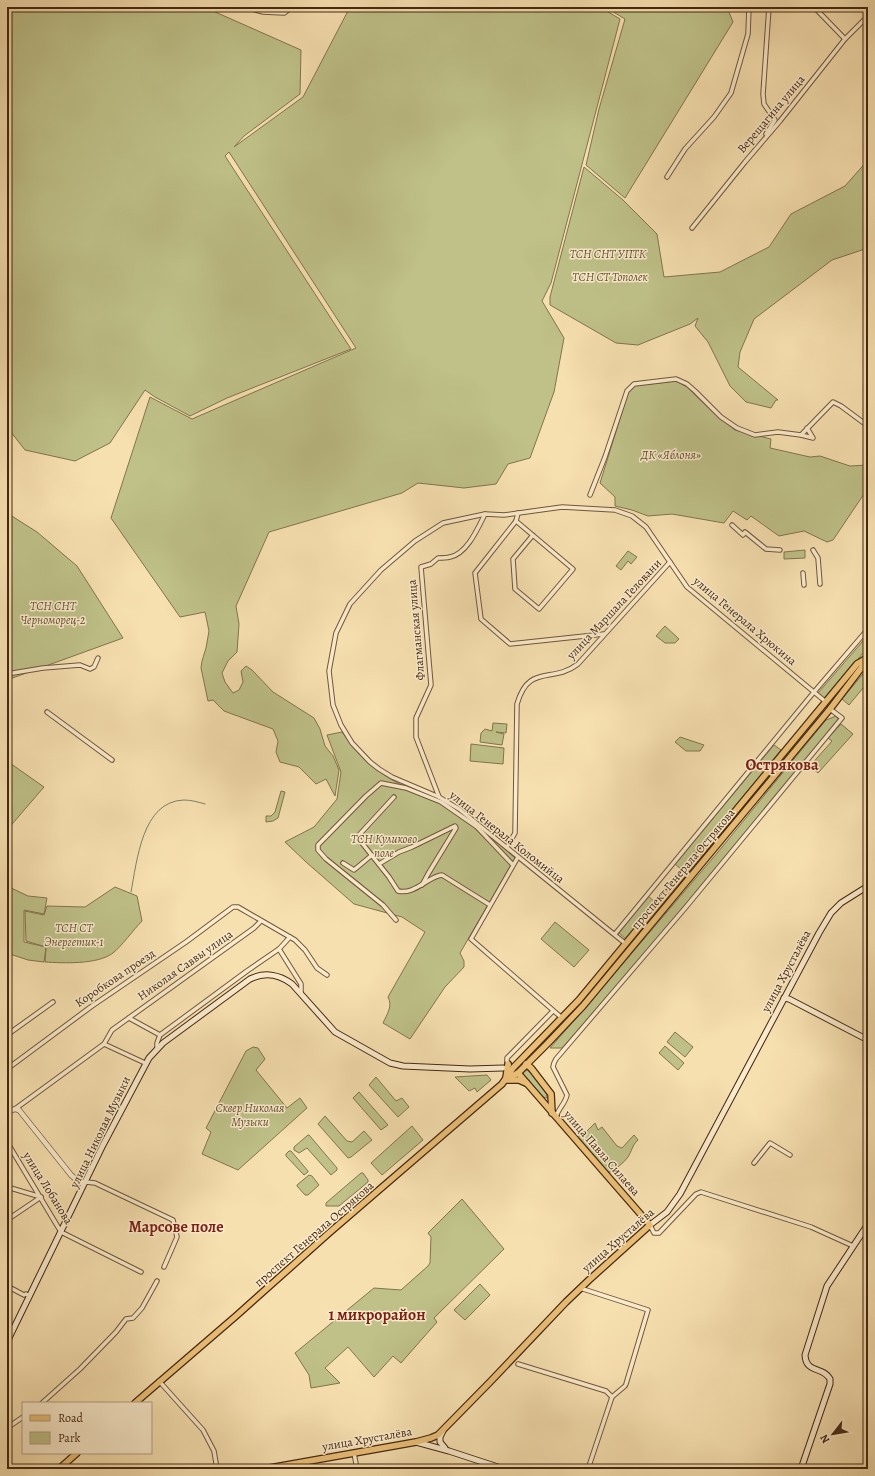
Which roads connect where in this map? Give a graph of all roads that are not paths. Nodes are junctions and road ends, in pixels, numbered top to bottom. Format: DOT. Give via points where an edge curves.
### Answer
graph roads {
  1 [pos="223,7"];
  2 [pos="289,7"];
  3 [pos="750,7"];
  4 [pos="769,7"];
  5 [pos="815,7"];
  6 [pos="242,8"];
  7 [pos="868,16"];
  8 [pos="845,39"];
  9 [pos="760,144"];
  10 [pos="667,177"];
  11 [pos="692,228"];
  12 [pos="868,426"];
  13 [pos="807,428"];
  14 [pos="801,435"];
  15 [pos="590,495"];
  16 [pos="518,513"];
  17 [pos="485,514"];
  18 [pos="516,521"];
  19 [pos="732,525"];
  20 [pos="646,527"];
  21 [pos="533,535"];
  22 [pos="780,550"];
  23 [pos="813,550"];
  24 [pos="670,562"];
  25 [pos="803,573"];
  26 [pos="804,584"];
  27 [pos="820,584"];
  28 [pos="868,629"];
  29 [pos="606,634"];
  30 [pos="98,658"];
  31 [pos="866,658"];
  32 [pos="7,674"];
  33 [pos="814,692"];
  34 [pos="826,702"];
  35 [pos="830,709"];
  36 [pos="47,712"];
  37 [pos="112,760"];
  38 [pos="394,797"];
  39 [pos="439,797"];
  40 [pos="507,847"];
  41 [pos="372,855"];
  42 [pos="518,858"];
  43 [pos="343,863"];
  44 [pos="379,864"];
  45 [pos="513,865"];
  46 [pos="422,886"];
  47 [pos="868,886"];
  48 [pos="490,906"];
  49 [pos="396,920"];
  50 [pos="261,921"];
  51 [pos="615,934"];
  52 [pos="290,937"];
  53 [pos="627,944"];
  54 [pos="279,949"];
  55 [pos="327,976"];
  56 [pos="301,994"];
  57 [pos="784,998"];
  58 [pos="53,1002"];
  59 [pos="553,1010"];
  60 [pos="129,1018"];
  61 [pos="562,1018"];
  62 [pos="160,1034"];
  63 [pos="7,1035"];
  64 [pos="868,1040"];
  65 [pos="104,1044"];
  66 [pos="157,1049"];
  67 [pos="145,1063"];
  68 [pos="526,1064"];
  69 [pos="7,1068"];
  70 [pos="511,1068"];
  71 [pos="489,1069"];
  72 [pos="506,1080"];
  73 [pos="529,1086"];
  74 [pos="551,1094"];
  75 [pos="542,1100"];
  76 [pos="15,1109"];
  77 [pos="7,1112"];
  78 [pos="554,1115"];
  79 [pos="7,1142"];
  80 [pos="790,1155"];
  81 [pos="754,1163"];
  82 [pos="86,1182"];
  83 [pos="7,1187"];
  84 [pos="41,1197"];
  85 [pos="7,1220"];
  86 [pos="868,1224"];
  87 [pos="650,1226"];
  88 [pos="61,1232"];
  89 [pos="853,1246"];
  90 [pos="164,1267"];
  91 [pos="141,1272"];
  92 [pos="157,1281"];
  93 [pos="7,1286"];
  94 [pos="580,1288"];
  95 [pos="30,1296"];
  96 [pos="7,1342"];
  97 [pos="518,1364"];
  98 [pos="159,1381"];
  99 [pos="612,1397"];
  100 [pos="43,1402"];
  101 [pos="136,1402"];
  102 [pos="22,1418"];
  103 [pos="7,1428"];
  104 [pos="443,1431"];
  105 [pos="431,1438"];
  106 [pos="416,1442"];
  107 [pos="440,1448"];
  108 [pos="449,1451"];
  109 [pos="354,1453"];
  110 [pos="76,1454"];
  111 [pos="59,1469"];
  112 [pos="217,1469"];
  113 [pos="264,1469"];
  114 [pos="357,1469"];
  115 [pos="504,1469"];
  116 [pos="588,1469"];
  117 [pos="801,1469"];
  1 -- 6 [label="street"];
  2 -- 6 [label="street" via="284,13"];
  3 -- 10 [label="street" via="748,34 731,93 714,117 685,149"];
  4 -- 9 [label="street" via="763,94 764,104 775,120"];
  5 -- 8 [label="street"];
  7 -- 8 [label="street, Верещагина улица"];
  8 -- 9 [label="street, Верещагина улица"];
  9 -- 11 [label="street, Верещагина улица"];
  12 -- 13 [label="street" via="833,402"];
  13 -- 14 [label="street"];
  13 -- 14 [label="street" via="813,438"];
  14 -- 15 [label="street" via="778,432 755,435 737,428 721,417 687,384 676,379 634,384 627,391"];
  16 -- 17 [label="street, улица Генерала Коломийца"];
  16 -- 18 [label="street"];
  16 -- 20 [label="street, улица Генерала Коломийца" via="562,507 615,510 632,516"];
  17 -- 39 [label="street, Флагманская улица" via="476,535 461,551 452,557 438,558 421,568 431,685 416,718 416,737"];
  17 -- 39 [label="street, улица Генерала Коломийца" via="443,523 415,541 381,570 350,604 336,633 329,671 333,705 352,743 379,769"];
  18 -- 21 [label="street"];
  18 -- 29 [label="street" via="475,572 481,618 510,644"];
  19 -- 22 [label="street" via="766,549"];
  20 -- 24 [label="street, улица Генерала Хрюкина"];
  21 -- 21 [label="street" via="573,569 539,609 515,590 513,559"];
  23 -- 27 [label="street" via="818,558"];
  24 -- 29 [label="street, улица Маршала Геловани"];
  24 -- 33 [label="street, улица Генерала Хрюкина" via="687,587"];
  25 -- 26 [label="street"];
  28 -- 33 [label="street"];
  29 -- 40 [label="street, улица Маршала Геловани" via="574,667 534,678 527,683 520,696 516,724 515,833"];
  30 -- 32 [label="street" via="94,667 90,669 80,665"];
  31 -- 34 [label="main road, проспект Генерала Острякова" via="857,664"];
  31 -- 35 [label="main road, проспект Генерала Острякова" via="862,668"];
  33 -- 34 [label="street, улица Генерала Хрюкина"];
  33 -- 51 [label="street"];
  34 -- 53 [label="main road, проспект Генерала Острякова"];
  35 -- 68 [label="main road, проспект Генерала Острякова" via="583,1006"];
  35 -- 78 [label="street" via="842,718 682,912 560,1053 554,1063 555,1072 567,1095 563,1105"];
  36 -- 37 [label="street"];
  38 -- 41 [label="street" via="358,836"];
  39 -- 40 [label="street, улица Генерала Коломийца" via="459,809"];
  40 -- 42 [label="street, улица Генерала Коломийца"];
  41 -- 43 [label="street" via="354,870"];
  41 -- 44 [label="street"];
  42 -- 45 [label="street"];
  42 -- 51 [label="street, улица Генерала Коломийца"];
  44 -- 46 [label="street" via="399,892"];
  44 -- 46 [label="street" via="455,826"];
  45 -- 48 [label="street"];
  45 -- 49 [label="street" via="477,827 441,802 406,788 381,783 318,845 318,850 383,905"];
  46 -- 48 [label="street" via="436,877 444,876"];
  47 -- 57 [label="main road, улица Хрусталёва" via="831,913"];
  48 -- 59 [label="street" via="471,939"];
  50 -- 52 [label="street"];
  50 -- 60 [label="street, Николая Саввы улица"];
  50 -- 69 [label="street, Коробкова проезд" via="235,906"];
  51 -- 53 [label="street, улица Генерала Коломийца"];
  52 -- 54 [label="street"];
  52 -- 55 [label="street" via="300,944 317,968"];
  53 -- 61 [label="main road, проспект Генерала Острякова"];
  54 -- 56 [label="street" via="301,984"];
  54 -- 62 [label="street"];
  56 -- 66 [label="main road, улица Николая Музыки" via="283,977 273,974 250,979 192,1020"];
  56 -- 71 [label="main road" via="335,1032 390,1063 403,1066"];
  57 -- 64 [label="main road"];
  57 -- 87 [label="main road, улица Хрусталёва" via="680,1194 667,1212"];
  58 -- 63 [label="street"];
  59 -- 61 [label="street"];
  59 -- 70 [label="street" via="507,1058"];
  60 -- 62 [label="street"];
  60 -- 65 [label="street, Николая Саввы улица" via="112,1030"];
  61 -- 70 [label="main road, проспект Генерала Острякова"];
  62 -- 66 [label="street"];
  65 -- 67 [label="street"];
  65 -- 76 [label="street, Николая Саввы улица"];
  66 -- 67 [label="main road, улица Николая Музыки"];
  67 -- 82 [label="main road, улица Николая Музыки"];
  68 -- 70 [label="main road, проспект Генерала Острякова"];
  68 -- 74 [label="main road"];
  70 -- 71 [label="main road"];
  70 -- 72 [label="main road, проспект Генерала Острякова"];
  70 -- 72 [label="main road"];
  70 -- 73 [label="main road, улица Павла Силаева"];
  71 -- 72 [label="main road" via="501,1072"];
  72 -- 73 [label="main road" via="519,1080"];
  72 -- 98 [label="main road, проспект Генерала Острякова"];
  73 -- 75 [label="main road, улица Павла Силаева"];
  74 -- 75 [label="main road" via="549,1099"];
  74 -- 78 [label="main road, улица Павла Силаева"];
  75 -- 78 [label="main road, улица Павла Силаева"];
  76 -- 77 [label="street"];
  76 -- 82 [label="street" via="19,1110 71,1175 80,1183"];
  78 -- 87 [label="main road, улица Павла Силаева"];
  79 -- 84 [label="street, улица Лобанова"];
  80 -- 81 [label="street" via="770,1143"];
  82 -- 88 [label="main road, улица Николая Музыки"];
  82 -- 90 [label="street" via="94,1183 173,1220 177,1237"];
  83 -- 84 [label="street"];
  84 -- 85 [label="street"];
  84 -- 88 [label="street, улица Лобанова"];
  86 -- 89 [label="main road"];
  87 -- 89 [label="street" via="654,1232 659,1233 696,1194 701,1192 811,1227"];
  87 -- 94 [label="main road, улица Хрусталёва"];
  88 -- 91 [label="street, улица Лобанова"];
  88 -- 95 [label="main road, улица Николая Музыки"];
  89 -- 117 [label="main road" via="827,1286 805,1355 810,1368 826,1374 830,1384"];
  92 -- 100 [label="street" via="142,1308 133,1318 126,1319 80,1369"];
  93 -- 95 [label="street"];
  94 -- 99 [label="street" via="648,1310 625,1385"];
  94 -- 104 [label="main road, улица Хрусталёва"];
  95 -- 96 [label="main road, улица Николая Музыки"];
  97 -- 99 [label="street" via="606,1391"];
  98 -- 101 [label="main road, проспект Генерала Острякова"];
  98 -- 112 [label="street" via="203,1430 214,1451"];
  99 -- 116 [label="street"];
  102 -- 103 [label="street"];
  104 -- 105 [label="main road, улица Хрусталёва"];
  104 -- 108 [label="main road" via="440,1442 442,1447"];
  105 -- 106 [label="main road, улица Хрусталёва"];
  105 -- 107 [label="main road"];
  106 -- 107 [label="main road"];
  106 -- 109 [label="main road, улица Хрусталёва"];
  107 -- 108 [label="main road"];
  108 -- 115 [label="main road"];
  109 -- 113 [label="main road, улица Хрусталёва"];
  109 -- 114 [label="street"];
  110 -- 111 [label="main road"];
}
